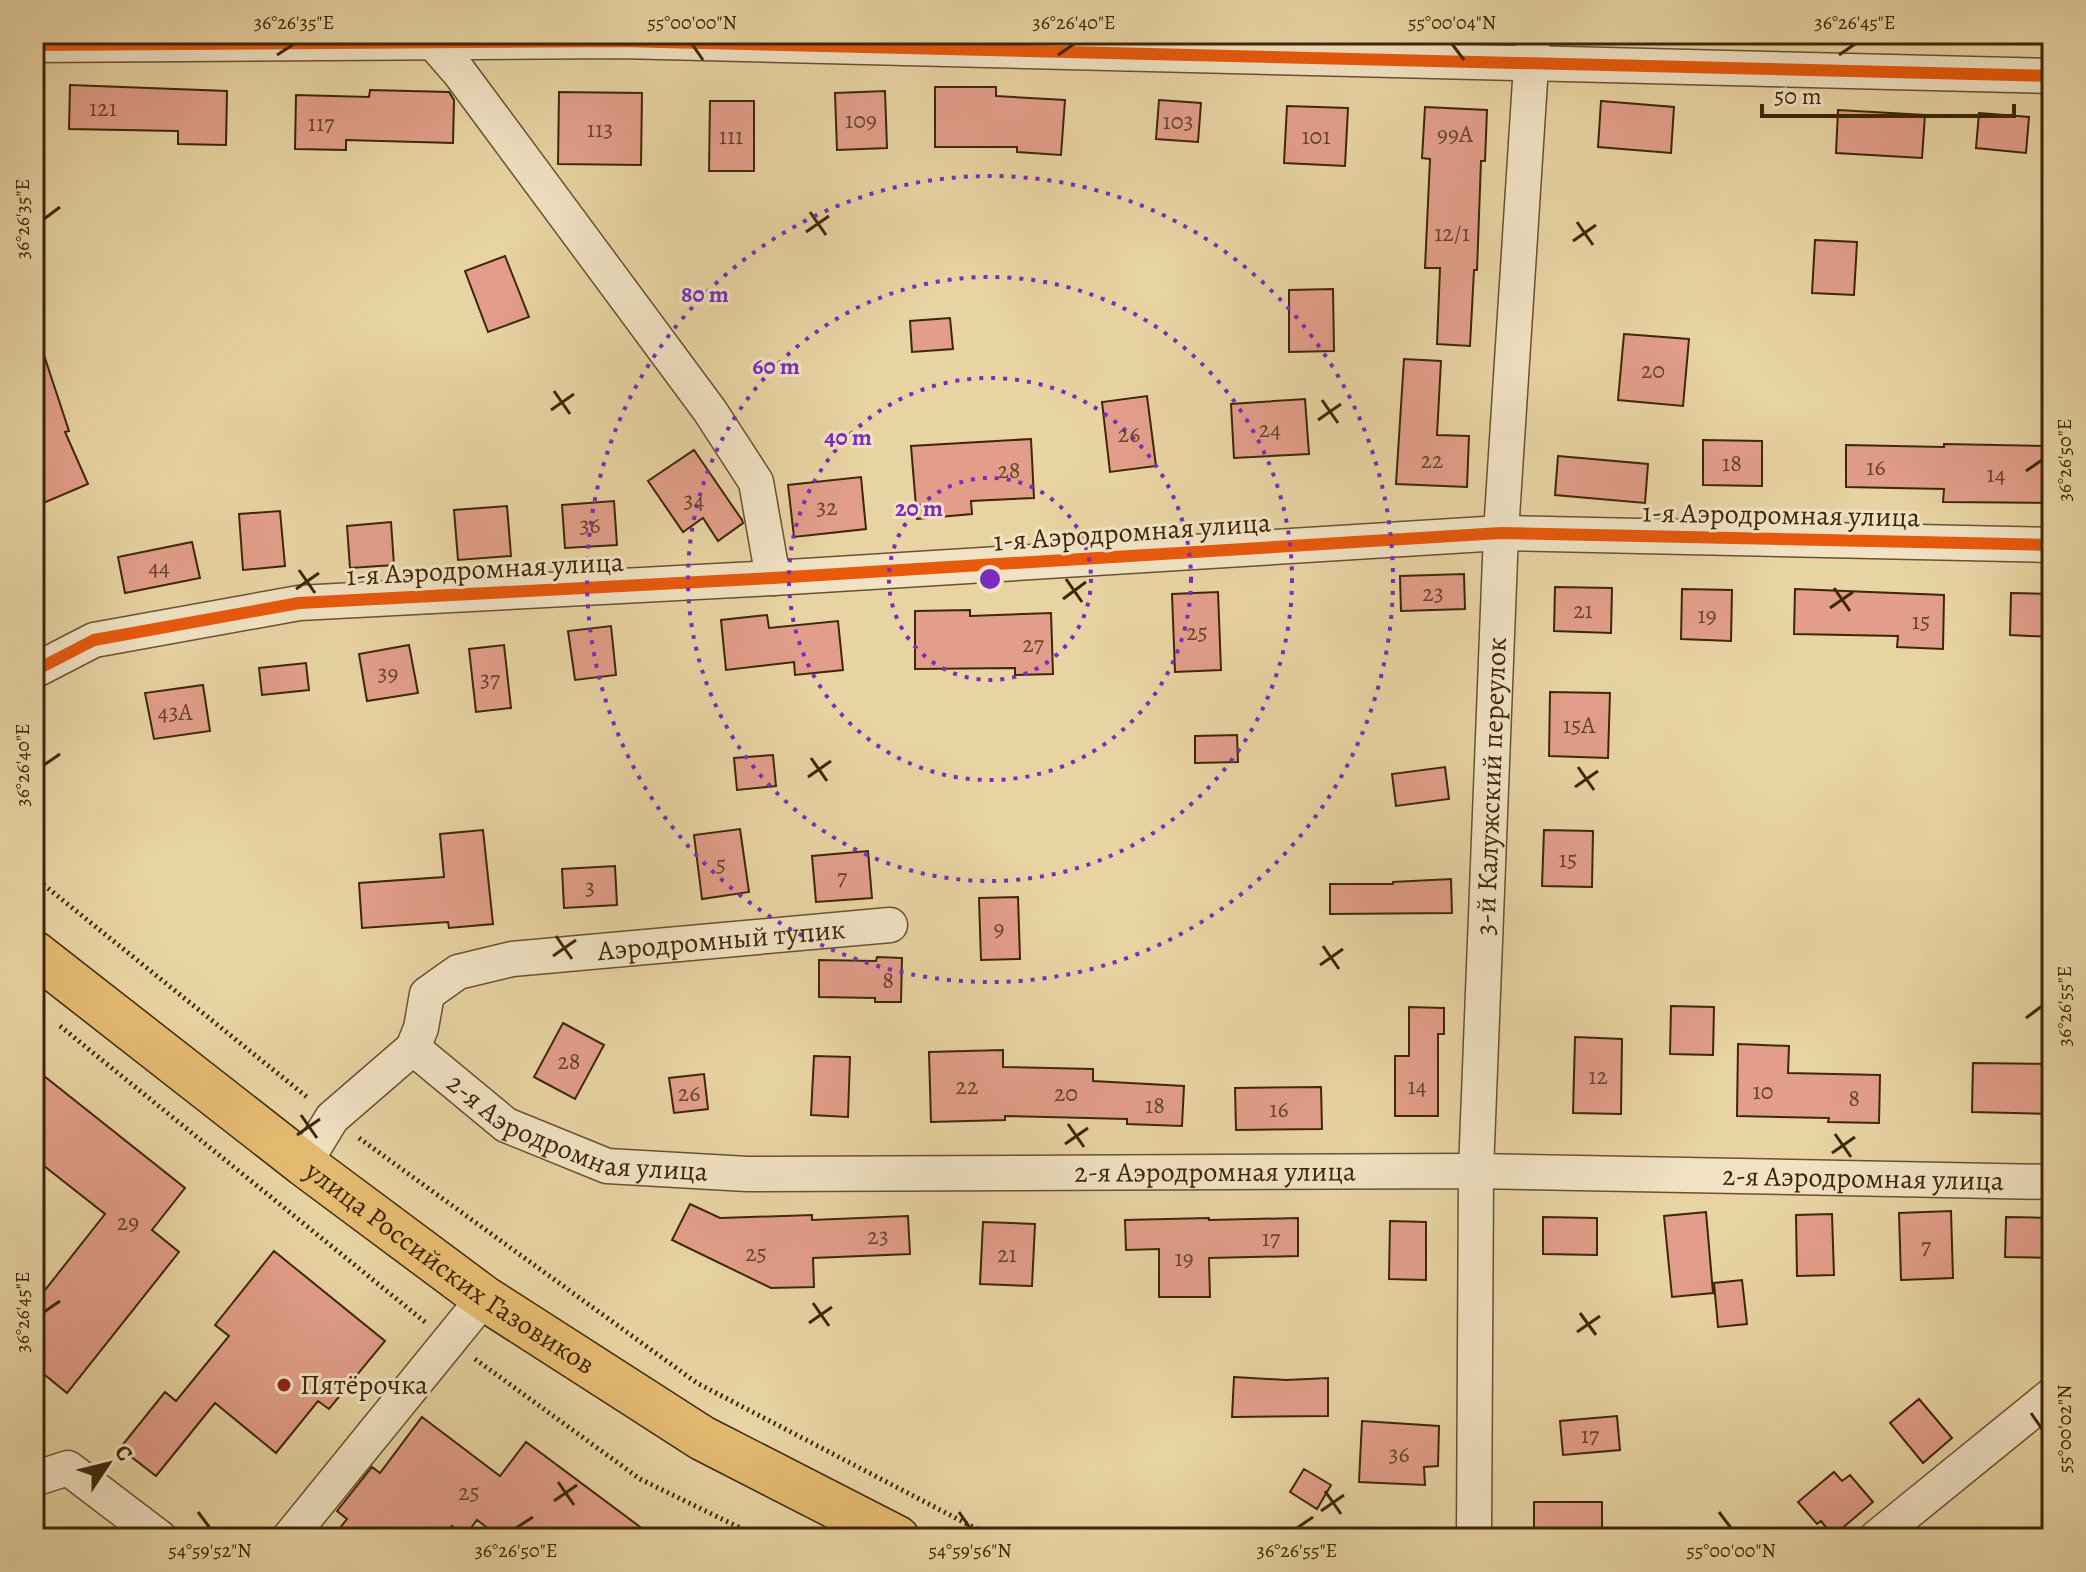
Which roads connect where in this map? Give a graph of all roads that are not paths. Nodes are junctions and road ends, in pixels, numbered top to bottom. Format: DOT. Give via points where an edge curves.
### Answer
graph roads {
  1 [pos="430,39"];
  2 [pos="34,45"];
  3 [pos="1532,49"];
  4 [pos="2052,76"];
  5 [pos="1501,533"];
  6 [pos="2052,545"];
  7 [pos="773,578"];
  8 [pos="34,671"];
  9 [pos="890,925"];
  10 [pos="34,953"];
  11 [pos="413,1048"];
  12 [pos="304,1164"];
  13 [pos="1476,1171"];
  14 [pos="2052,1182"];
  15 [pos="484,1298"];
  16 [pos="2052,1395"];
  17 [pos="34,1479"];
  18 [pos="160,1538"];
  19 [pos="289,1538"];
  20 [pos="895,1538"];
  21 [pos="1474,1538"];
  22 [pos="1876,1538"];
  1 -- 2 [label="street"];
  1 -- 3 [label="street"];
  1 -- 7 [label="street" via="710,411 756,482"];
  3 -- 4 [label="street"];
  3 -- 5 [label="street, 3-й Калужский переулок"];
  5 -- 6 [label="street, 1-я Аэродромная улица"];
  5 -- 7 [label="street, 1-я Аэродромная улица"];
  5 -- 13 [label="street, 3-й Калужский переулок"];
  7 -- 8 [label="street, 1-я Аэродромная улица" via="299,603 94,640"];
  9 -- 11 [label="street, Аэродромный тупик" via="512,959 458,972 427,994"];
  10 -- 12 [label="main road, улица Российских Газовиков"];
  11 -- 12 [label="street" via="332,1118"];
  11 -- 13 [label="street, 2-я Аэродромная улица" via="506,1125 607,1166 747,1174"];
  12 -- 15 [label="main road, улица Российских Газовиков"];
  13 -- 14 [label="street, 2-я Аэродромная улица"];
  13 -- 21 [label="street, 3-й Калужский переулок"];
  15 -- 19 [label="street"];
  15 -- 20 [label="main road, улица Российских Газовиков" via="702,1438"];
  16 -- 22 [label="street"];
  17 -- 18 [label="street" via="68,1468"];
}
